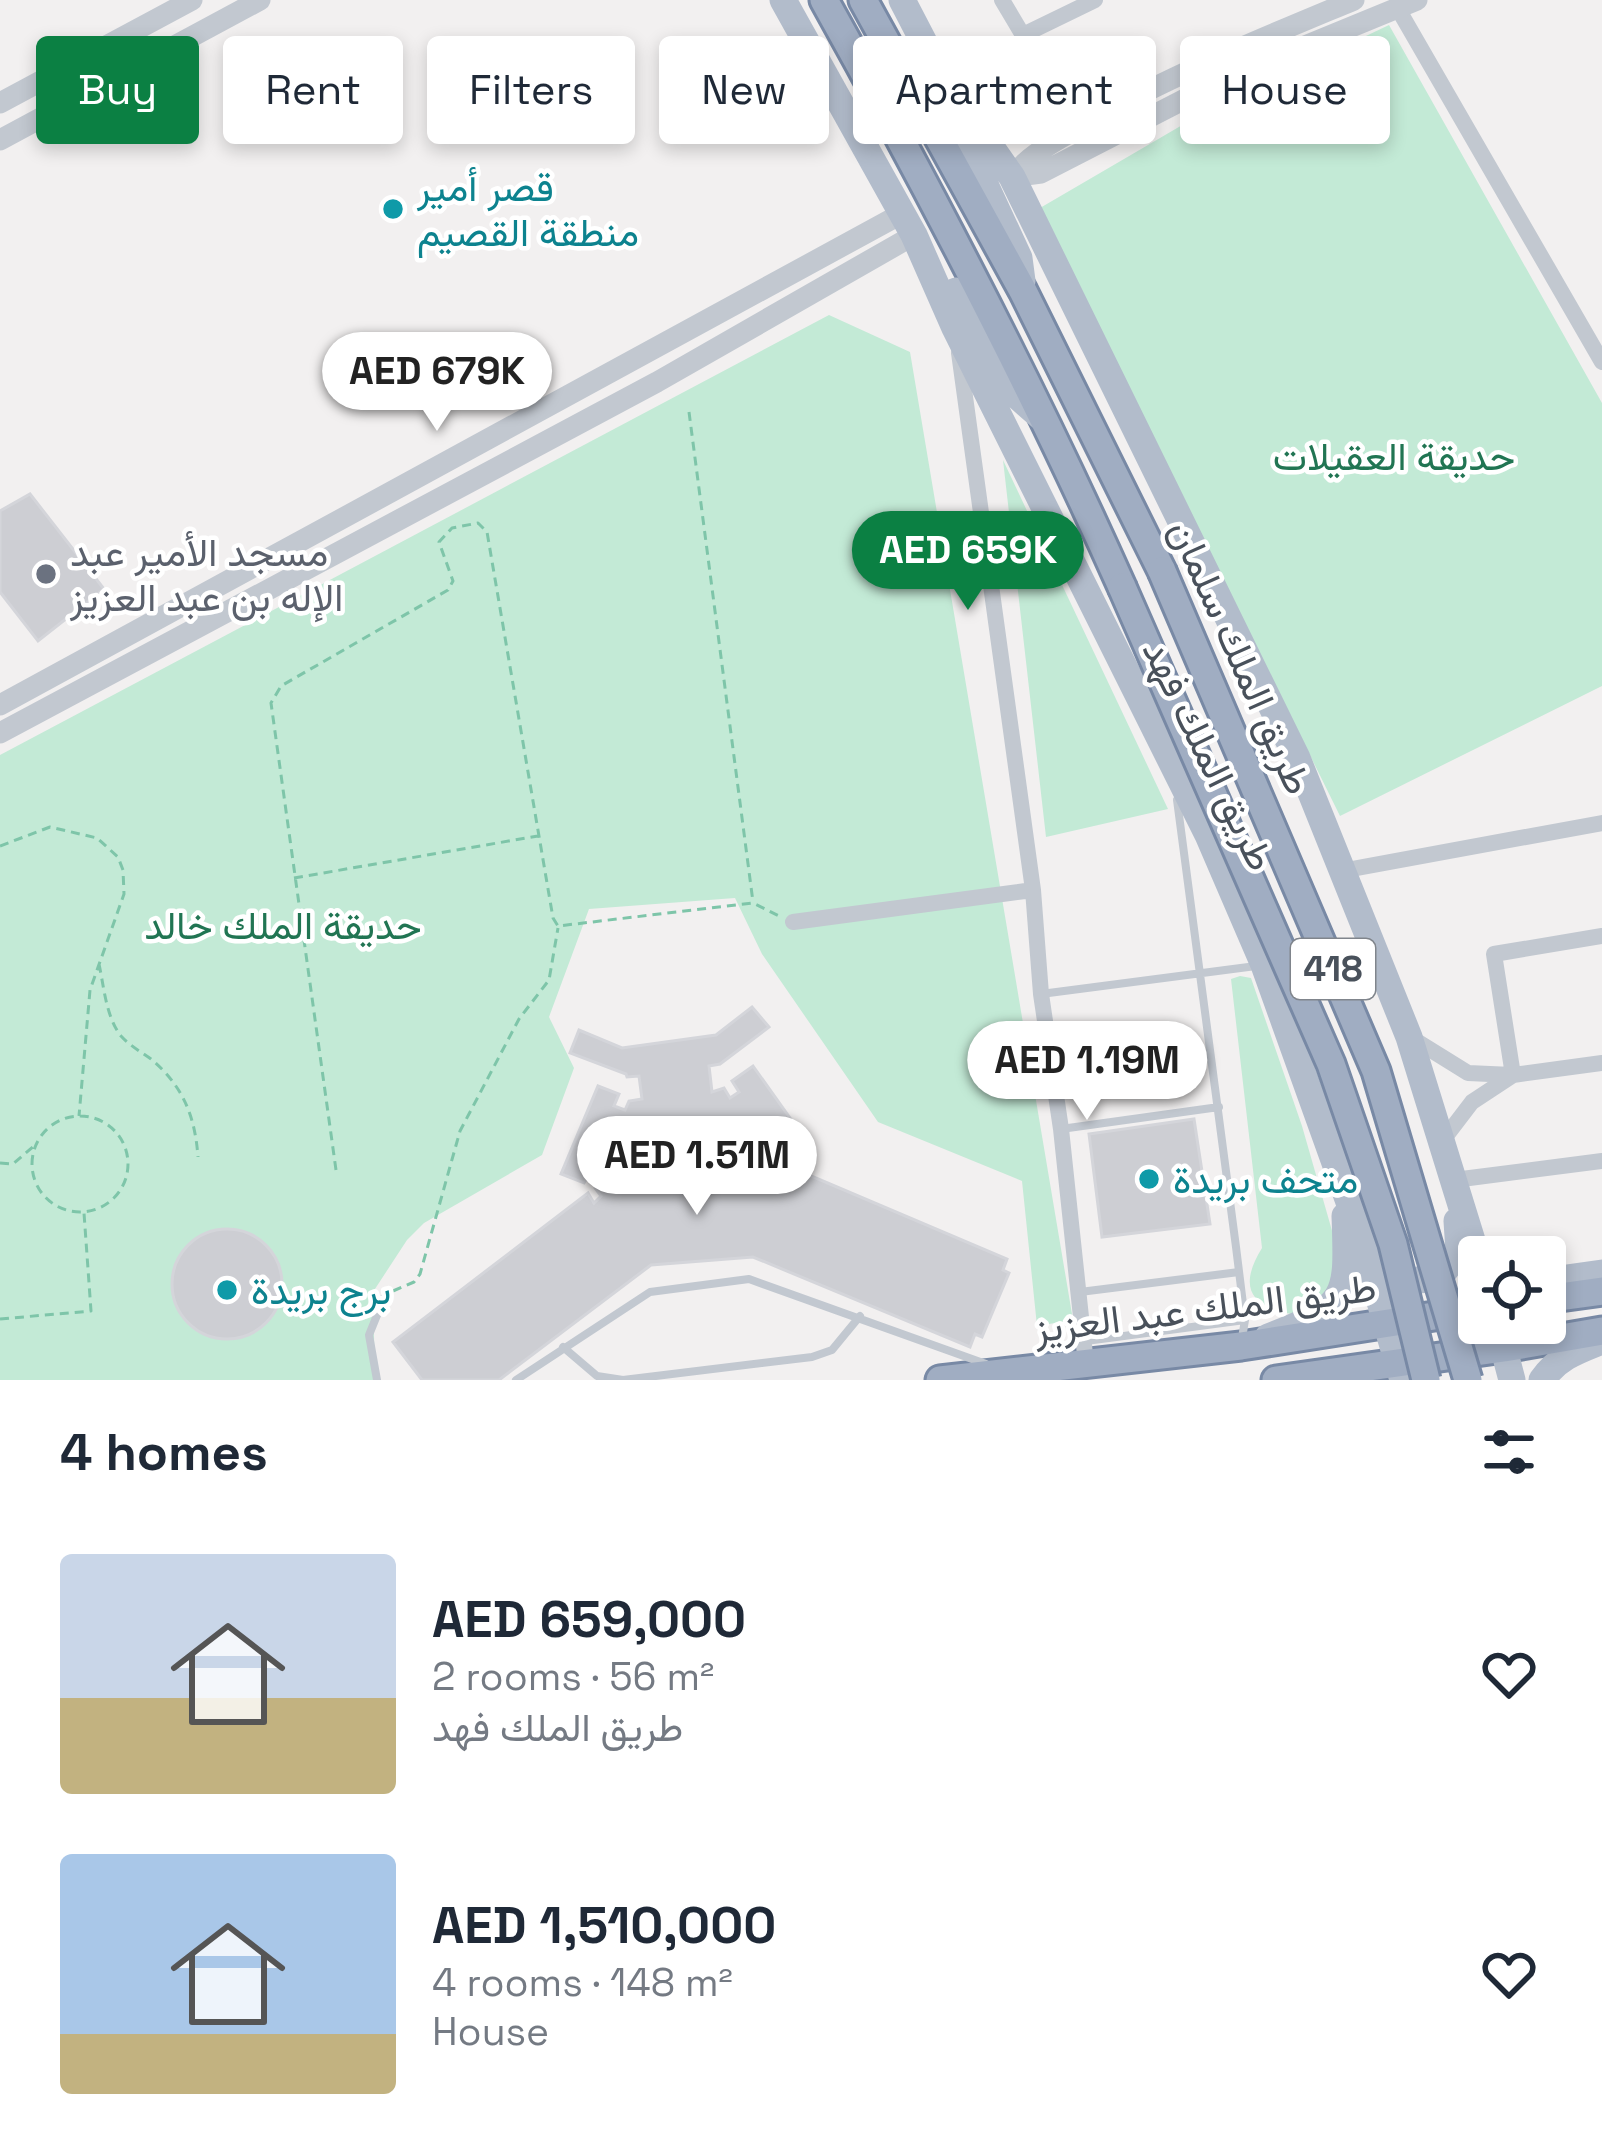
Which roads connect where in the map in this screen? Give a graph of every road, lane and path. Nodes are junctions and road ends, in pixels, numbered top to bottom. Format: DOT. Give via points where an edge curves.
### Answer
graph roads {
  1 [pos="192,0"];
  2 [pos="260,0"];
  3 [pos="783,0"];
  4 [pos="824,0"];
  5 [pos="863,0"];
  6 [pos="902,0"];
  7 [pos="1002,0"];
  8 [pos="1095,0"];
  9 [pos="1354,0"];
  10 [pos="1407,4"];
  11 [pos="1022,35"];
  12 [pos="921,36"];
  13 [pos="1156,89"];
  14 [pos="0,103"];
  15 [pos="0,140"];
  16 [pos="966,144"];
  17 [pos="989,144"];
  18 [pos="1050,144"];
  19 [pos="1012,177"];
  20 [pos="907,224"];
  21 [pos="1023,291"];
  22 [pos="955,328"];
  23 [pos="1602,362"];
  24 [pos="689,412"];
  25 [pos="1050,425"];
  26 [pos="0,705"];
  27 [pos="0,733"];
  28 [pos="1172,764"];
  29 [pos="1602,823"];
  30 [pos="540,836"];
  31 [pos="0,846"];
  32 [pos="1341,871"];
  33 [pos="294,878"];
  34 [pos="1034,890"];
  35 [pos="753,903"];
  36 [pos="793,922"];
  37 [pos="559,926"];
  38 [pos="1602,936"];
  39 [pos="99,964"];
  40 [pos="1264,965"];
  41 [pos="1202,974"];
  42 [pos="1041,994"];
  43 [pos="1408,1037"];
  44 [pos="1602,1063"];
  45 [pos="1513,1075"];
  46 [pos="1219,1107"];
  47 [pos="79,1116"];
  48 [pos="1061,1129"];
  49 [pos="1443,1141"];
  50 [pos="36,1144"];
  51 [pos="199,1157"];
  52 [pos="1602,1161"];
  53 [pos="0,1163"];
  54 [pos="336,1169"];
  55 [pos="1454,1180"];
  56 [pos="1344,1187"];
  57 [pos="83,1211"];
  58 [pos="1358,1227"];
  59 [pos="1471,1236"];
  60 [pos="1481,1236"];
  61 [pos="1239,1272"];
  62 [pos="1602,1273"];
  63 [pos="1566,1278"];
  64 [pos="1602,1291"];
  65 [pos="1077,1292"];
  66 [pos="1566,1296"];
  67 [pos="384,1298"];
  68 [pos="1458,1314"];
  69 [pos="860,1316"];
  70 [pos="0,1318"];
  71 [pos="1388,1326"];
  72 [pos="1602,1330"];
  73 [pos="1566,1332"];
  74 [pos="1245,1337"];
  75 [pos="1602,1341"];
  76 [pos="1479,1344"];
  77 [pos="1503,1344"];
  78 [pos="563,1347"];
  79 [pos="1084,1353"];
  80 [pos="1005,1371"];
  81 [pos="1401,1372"];
  82 [pos="377,1380"];
  83 [pos="516,1380"];
  84 [pos="940,1380"];
  85 [pos="1276,1380"];
  86 [pos="1426,1380"];
  87 [pos="1468,1380"];
  88 [pos="1512,1380"];
  89 [pos="1542,1380"];
  1 -- 14 [label="street"];
  2 -- 15 [label="street"];
  3 -- 20 [label="main road, طريق الملك فهد"];
  4 -- 25 [label="highway, طريق الملك سلمان / 418"];
  5 -- 21 [label="highway, طريق الملك سلمان / 418"];
  6 -- 12 [label="main road, طريق الملك فهد"];
  7 -- 11 [label="street"];
  8 -- 11 [label="street"];
  9 -- 13 [label="street"];
  10 -- 19 [label="street" via="1220,81 1041,173"];
  10 -- 23 [label="street"];
  16 -- 21 [label="main road" via="1019,258"];
  17 -- 19 [label="main road, طريق الملك فهد"];
  18 -- 19 [label="street"];
  19 -- 32 [label="main road, طريق الملك فهد" via="1297,758"];
  20 -- 22 [label="main road, طريق الملك فهد"];
  20 -- 25 [label="main road" via="939,262 1016,394"];
  20 -- 26 [label="street"];
  20 -- 27 [label="street" via="657,382"];
  21 -- 87 [label="highway, طريق الملك سلمان / 418, bridge" via="1162,571 1376,1071"];
  22 -- 28 [label="main road, طريق الملك فهد"];
  22 -- 34 [label="street"];
  24 -- 35 [label="path"];
  25 -- 86 [label="highway, طريق الملك سلمان / 418, bridge" via="1331,1064 1393,1244"];
  28 -- 40 [label="main road, طريق الملك فهد"];
  28 -- 41 [label="lane"];
  29 -- 32 [label="street"];
  30 -- 33 [label="path"];
  30 -- 33 [label="path" via="489,538 471,522 440,542 453,581 448,590 273,696"];
  30 -- 37 [label="path"];
  31 -- 39 [label="path" via="50,827 97,838 118,857 124,894"];
  32 -- 43 [label="main road, طريق الملك فهد"];
  33 -- 54 [label="path"];
  34 -- 36 [label="street"];
  34 -- 42 [label="street"];
  35 -- 36 [label="path"];
  35 -- 37 [label="path"];
  37 -- 67 [label="path" via="549,980 519,1019 460,1132 420,1274"];
  38 -- 45 [label="street" via="1494,954"];
  39 -- 47 [label="path"];
  39 -- 51 [label="path" via="121,1036 187,1101"];
  40 -- 41 [label="lane"];
  40 -- 56 [label="main road, طريق الملك فهد"];
  41 -- 42 [label="lane"];
  41 -- 46 [label="lane"];
  42 -- 48 [label="street"];
  43 -- 45 [label="street" via="1468,1073"];
  43 -- 49 [label="main road, طريق الملك فهد"];
  44 -- 45 [label="street"];
  45 -- 49 [label="street" via="1472,1102"];
  46 -- 48 [label="lane"];
  46 -- 61 [label="lane"];
  47 -- 50 [label="path" via="57,1121"];
  47 -- 57 [label="path" via="112,1128 128,1162 112,1199"];
  48 -- 65 [label="street"];
  49 -- 55 [label="main road, طريق الملك فهد"];
  50 -- 53 [label="path" via="13,1164"];
  50 -- 57 [label="path" via="32,1168 40,1191 63,1209"];
  52 -- 55 [label="street"];
  55 -- 58 [label="main road" via="1459,1252 1438,1278 1398,1282 1377,1267"];
  55 -- 59 [label="main road, طريق الملك فهد"];
  55 -- 60 [label="main road"];
  56 -- 58 [label="main road, طريق الملك فهد"];
  56 -- 74 [label="main road" via="1342,1292 1324,1310"];
  57 -- 70 [label="path" via="92,1311"];
  58 -- 71 [label="main road, طريق الملك فهد"];
  61 -- 65 [label="lane"];
  61 -- 74 [label="lane"];
  62 -- 63 [label="main road"];
  64 -- 66 [label="highway"];
  65 -- 79 [label="street"];
  67 -- 82 [label="lane" via="369,1335"];
  68 -- 71 [label="highway, طريق الملك عبد العزيز"];
  69 -- 78 [label="lane" via="749,1279 650,1292"];
  69 -- 78 [label="lane" via="832,1350 812,1357 623,1380 597,1376"];
  69 -- 80 [label="lane"];
  71 -- 74 [label="highway, طريق الملك عبد العزيز"];
  71 -- 81 [label="main road, طريق الملك فهد"];
  72 -- 73 [label="highway, طريق الملك عبد العزيز"];
  74 -- 79 [label="highway, طريق الملك عبد العزيز"];
  75 -- 89 [label="main road" via="1553,1364"];
  76 -- 81 [label="highway, طريق الملك عبد العزيز"];
  77 -- 88 [label="main road"];
  78 -- 83 [label="lane"];
  79 -- 80 [label="highway, طريق الملك عبد العزيز"];
  80 -- 84 [label="highway, طريق الملك عبد العزيز"];
  81 -- 85 [label="highway, طريق الملك عبد العزيز"];
}
